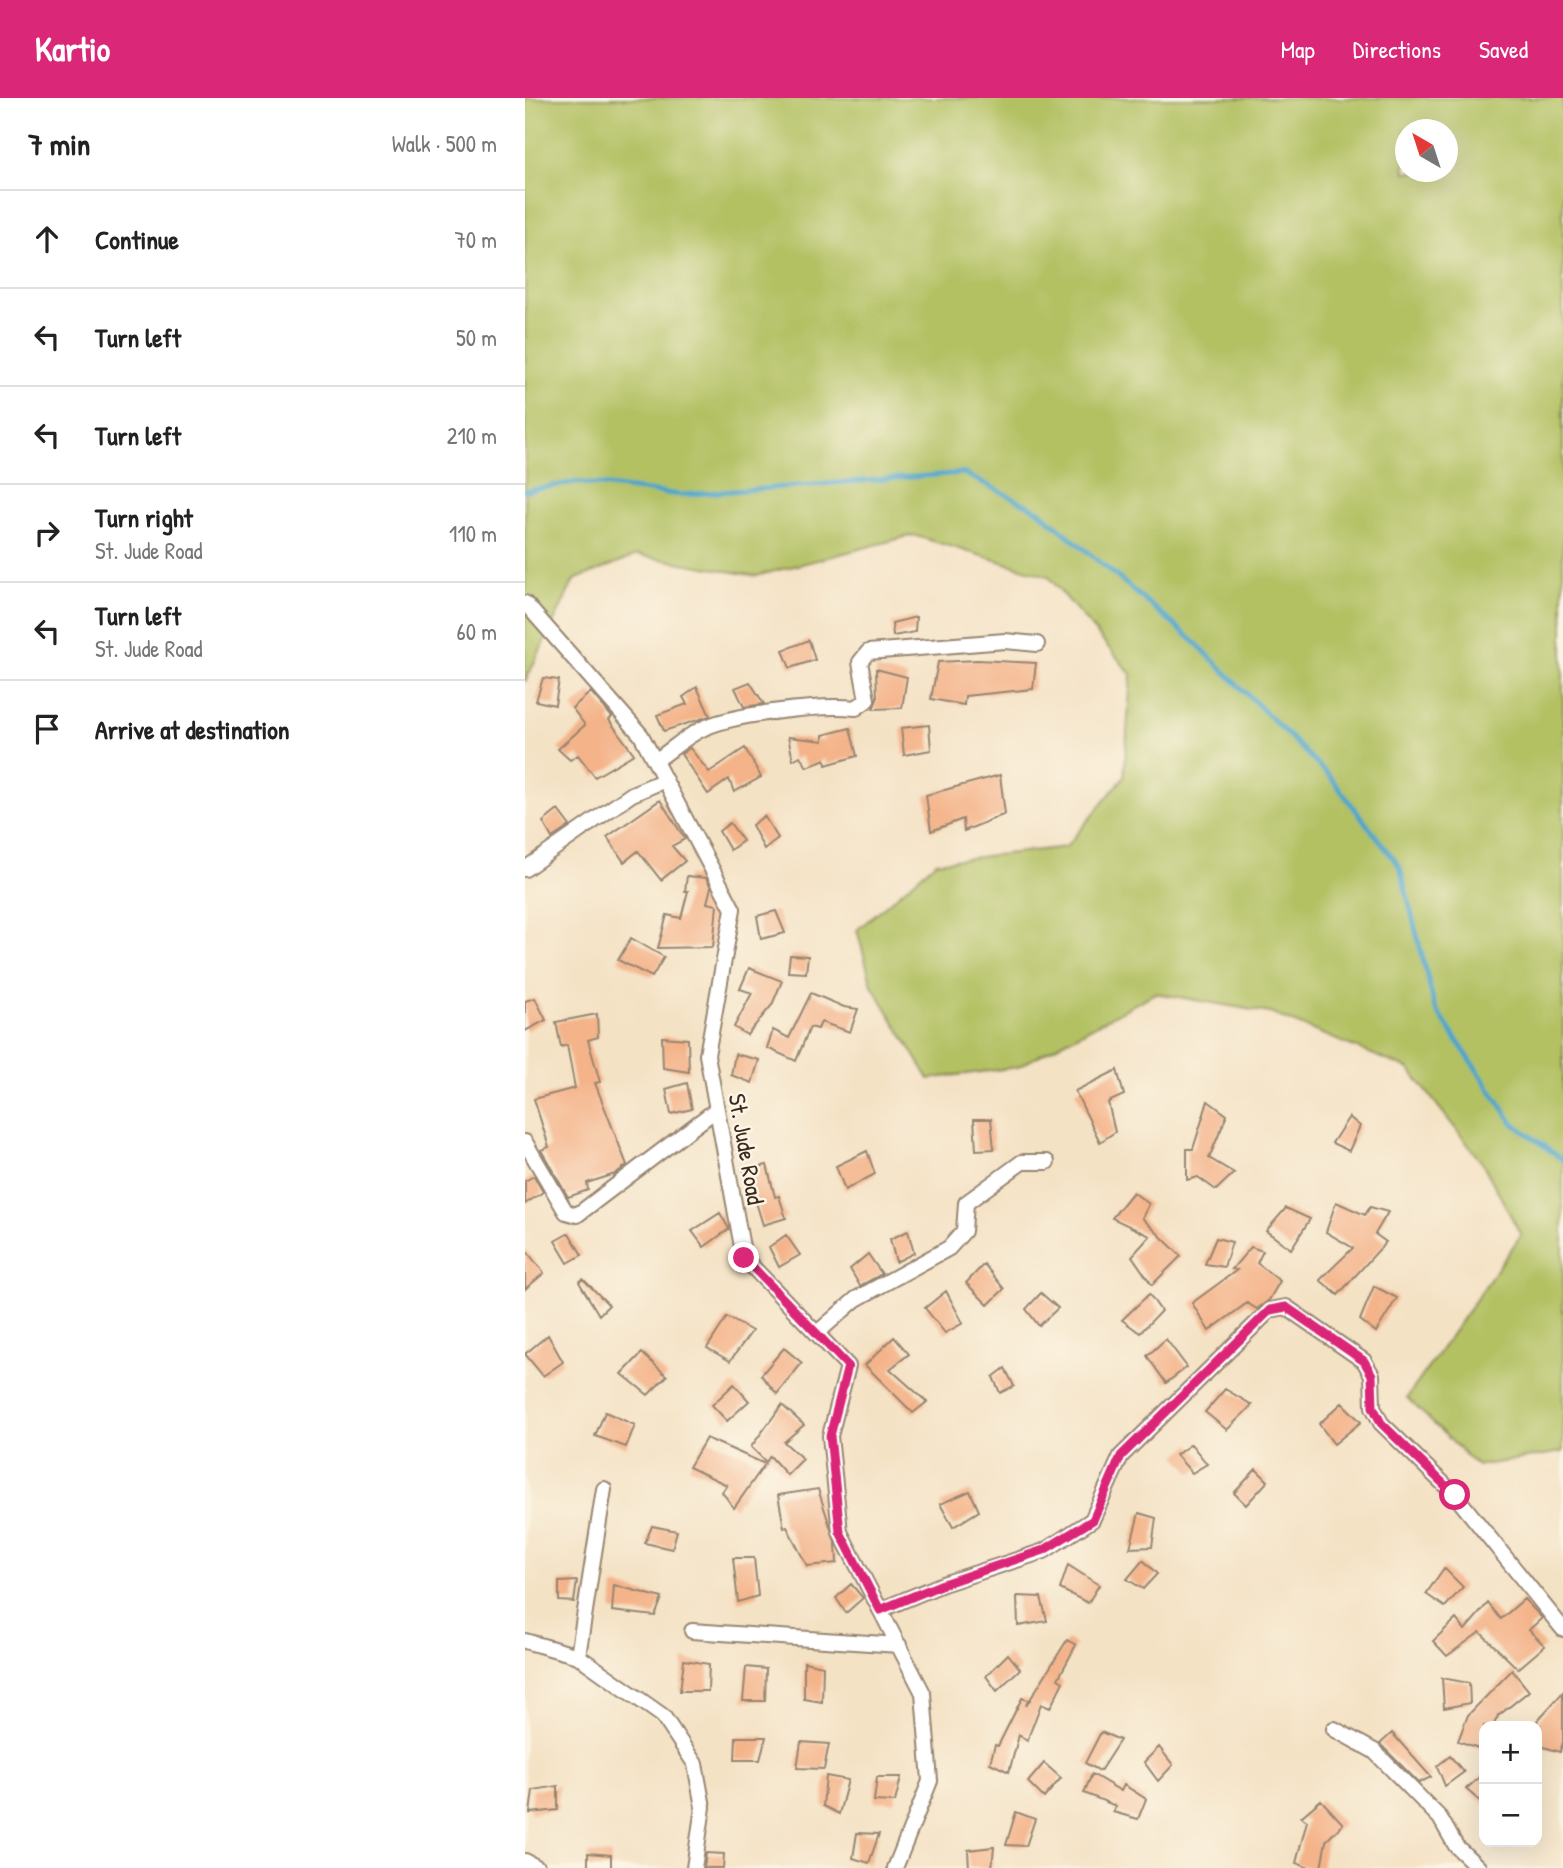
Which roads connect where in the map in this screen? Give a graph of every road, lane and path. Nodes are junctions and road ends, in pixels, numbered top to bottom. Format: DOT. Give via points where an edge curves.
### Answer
graph roads {
  1 [pos="525,603"];
  2 [pos="1037,644"];
  3 [pos="655,761"];
  4 [pos="665,780"];
  5 [pos="525,869"];
  6 [pos="717,1109"];
  7 [pos="525,1142"];
  8 [pos="1047,1161"];
  9 [pos="817,1333"];
  10 [pos="604,1489"];
  11 [pos="880,1610"];
  12 [pos="1563,1629"];
  13 [pos="692,1631"];
  14 [pos="525,1641"];
  15 [pos="899,1645"];
  16 [pos="578,1656"];
  17 [pos="1335,1729"];
  18 [pos="525,1861"];
  19 [pos="538,1868"];
  20 [pos="694,1868"];
  21 [pos="895,1868"];
  22 [pos="1479,1868"];
  1 -- 3 [label="street, St. Jude Road" via="641,735"];
  2 -- 3 [label="street" via="1005,640 869,652 860,662 867,699 856,708 832,705 773,712 702,729"];
  3 -- 4 [label="street, St. Jude Road"];
  4 -- 5 [label="street" via="632,794"];
  4 -- 6 [label="street, St. Jude Road" via="733,909 707,1055"];
  6 -- 7 [label="street" via="577,1214 566,1212"];
  6 -- 9 [label="street, St. Jude Road" via="744,1258"];
  8 -- 9 [label="street" via="1022,1162 966,1203 964,1231 949,1248 856,1299"];
  9 -- 11 [label="street, St. Jude Road" via="848,1366 830,1436 840,1532"];
  10 -- 16 [label="street"];
  11 -- 12 [label="street" via="1044,1550 1093,1520 1121,1456 1270,1310 1286,1307 1364,1361 1372,1375 1373,1407 1381,1423 1455,1495"];
  11 -- 15 [label="street, St. Jude Road"];
  13 -- 15 [label="street"];
  14 -- 16 [label="street"];
  15 -- 21 [label="street, St. Jude Road" via="923,1693 930,1781"];
  16 -- 20 [label="street" via="663,1716 695,1764 703,1807"];
  17 -- 22 [label="street" via="1374,1751 1440,1818 1456,1846"];
  18 -- 19 [label="street"];
}
